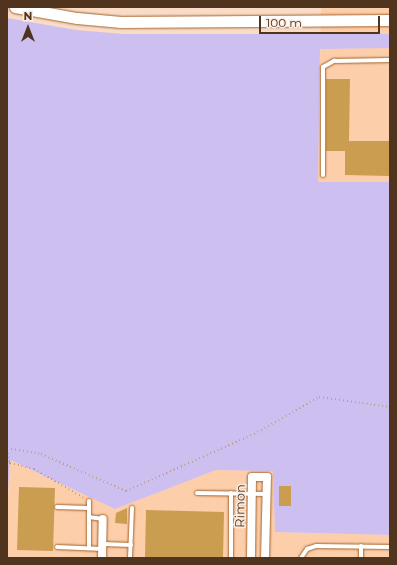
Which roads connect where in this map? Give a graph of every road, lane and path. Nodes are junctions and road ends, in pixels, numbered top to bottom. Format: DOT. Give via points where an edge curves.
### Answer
graph roads {
  1 [pos="15,7"];
  2 [pos="390,20"];
  3 [pos="390,60"];
  4 [pos="323,175"];
  5 [pos="390,407"];
  6 [pos="7,448"];
  7 [pos="10,463"];
  8 [pos="7,467"];
  9 [pos="197,493"];
  10 [pos="231,493"];
  11 [pos="252,493"];
  12 [pos="266,494"];
  13 [pos="89,501"];
  14 [pos="57,507"];
  15 [pos="89,508"];
  16 [pos="132,508"];
  17 [pos="89,517"];
  18 [pos="103,519"];
  19 [pos="131,545"];
  20 [pos="362,546"];
  21 [pos="57,547"];
  22 [pos="103,547"];
  23 [pos="390,547"];
  24 [pos="89,548"];
  25 [pos="102,558"];
  26 [pos="130,558"];
  27 [pos="231,558"];
  28 [pos="251,558"];
  29 [pos="265,558"];
  30 [pos="300,558"];
  31 [pos="361,558"];
  1 -- 2 [label="street" via="77,18 121,22"];
  3 -- 4 [label="lane" via="334,61 323,67"];
  5 -- 6 [label="path" via="319,397 254,434 126,491 41,454"];
  6 -- 7 [label="path"];
  7 -- 8 [label="path"];
  7 -- 13 [label="path" via="34,469"];
  9 -- 10 [label="lane"];
  10 -- 11 [label="lane"];
  10 -- 27 [label="lane"];
  11 -- 12 [label="lane"];
  11 -- 12 [label="street, Rimon" via="252,477 267,478"];
  11 -- 28 [label="street, Rimon"];
  12 -- 29 [label="street, Rimon"];
  13 -- 15 [label="lane"];
  14 -- 15 [label="lane"];
  15 -- 17 [label="lane"];
  16 -- 19 [label="lane"];
  17 -- 18 [label="lane"];
  17 -- 24 [label="lane"];
  18 -- 22 [label="street"];
  19 -- 22 [label="lane"];
  19 -- 26 [label="lane"];
  20 -- 23 [label="lane"];
  20 -- 30 [label="lane" via="316,546 308,549"];
  20 -- 31 [label="lane"];
  21 -- 24 [label="lane"];
  22 -- 24 [label="lane"];
  22 -- 25 [label="street"];
}
